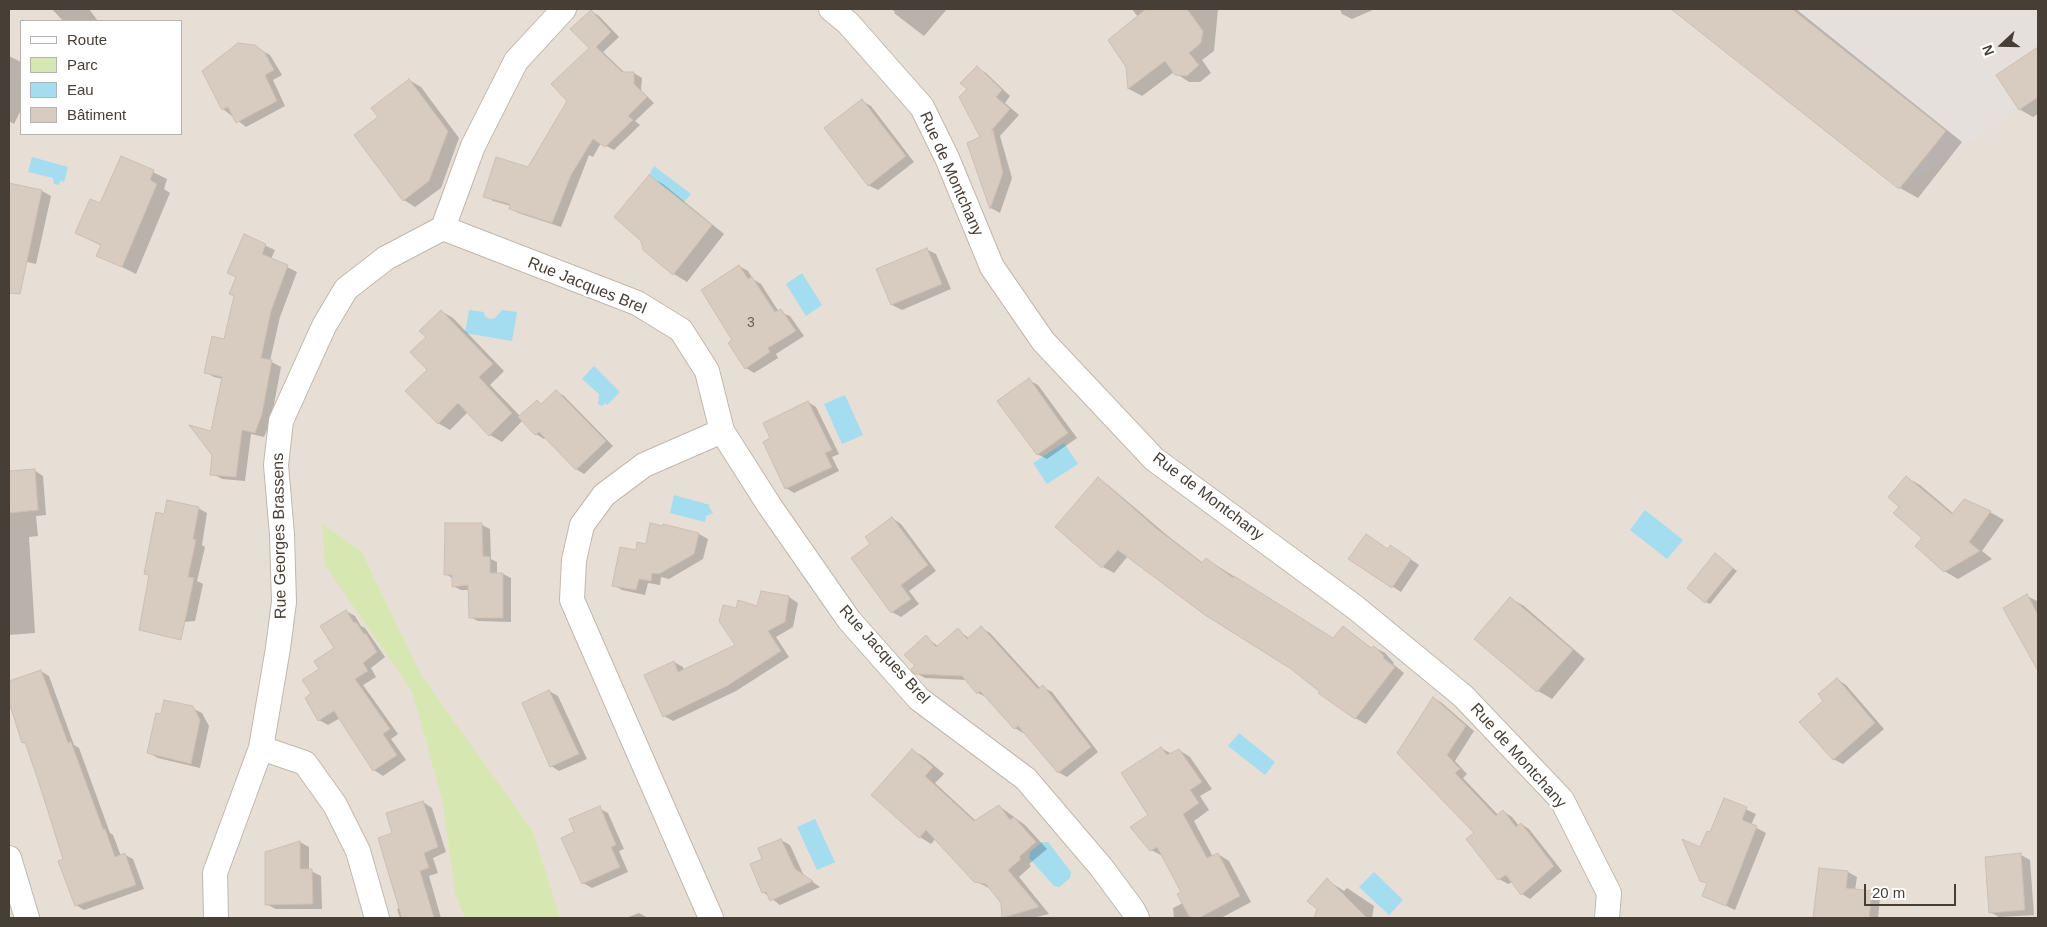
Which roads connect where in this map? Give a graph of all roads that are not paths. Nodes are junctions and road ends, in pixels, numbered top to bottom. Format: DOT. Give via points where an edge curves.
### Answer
graph roads {
  1 [pos="564,9"];
  2 [pos="831,9"];
  3 [pos="442,228"];
  4 [pos="722,431"];
  5 [pos="261,748"];
  6 [pos="9,858"];
  7 [pos="27,918"];
  8 [pos="216,918"];
  9 [pos="377,918"];
  10 [pos="711,918"];
  11 [pos="1137,918"];
  12 [pos="1607,918"];
  1 -- 3 [label="street" via="516,61 473,146"];
  2 -- 12 [label="street, Rue de Montchany" via="848,23 922,107 992,267 1043,340 1154,459 1356,608 1463,696 1562,800 1608,893"];
  3 -- 4 [label="street, Rue Jacques Brel" via="637,303 681,330 707,371"];
  3 -- 5 [label="street, Rue Georges Brassens" via="386,258 346,288 324,326 281,421 276,465 284,602"];
  4 -- 10 [label="street" via="644,464 604,495 582,525 574,560 572,600"];
  4 -- 11 [label="street, Rue Jacques Brel" via="849,620 920,699 1026,779 1101,867"];
  5 -- 8 [label="street, Rue Georges Brassens" via="215,873"];
  5 -- 9 [label="street" via="305,763 335,804 358,851"];
  6 -- 7 [label="street"];
}
